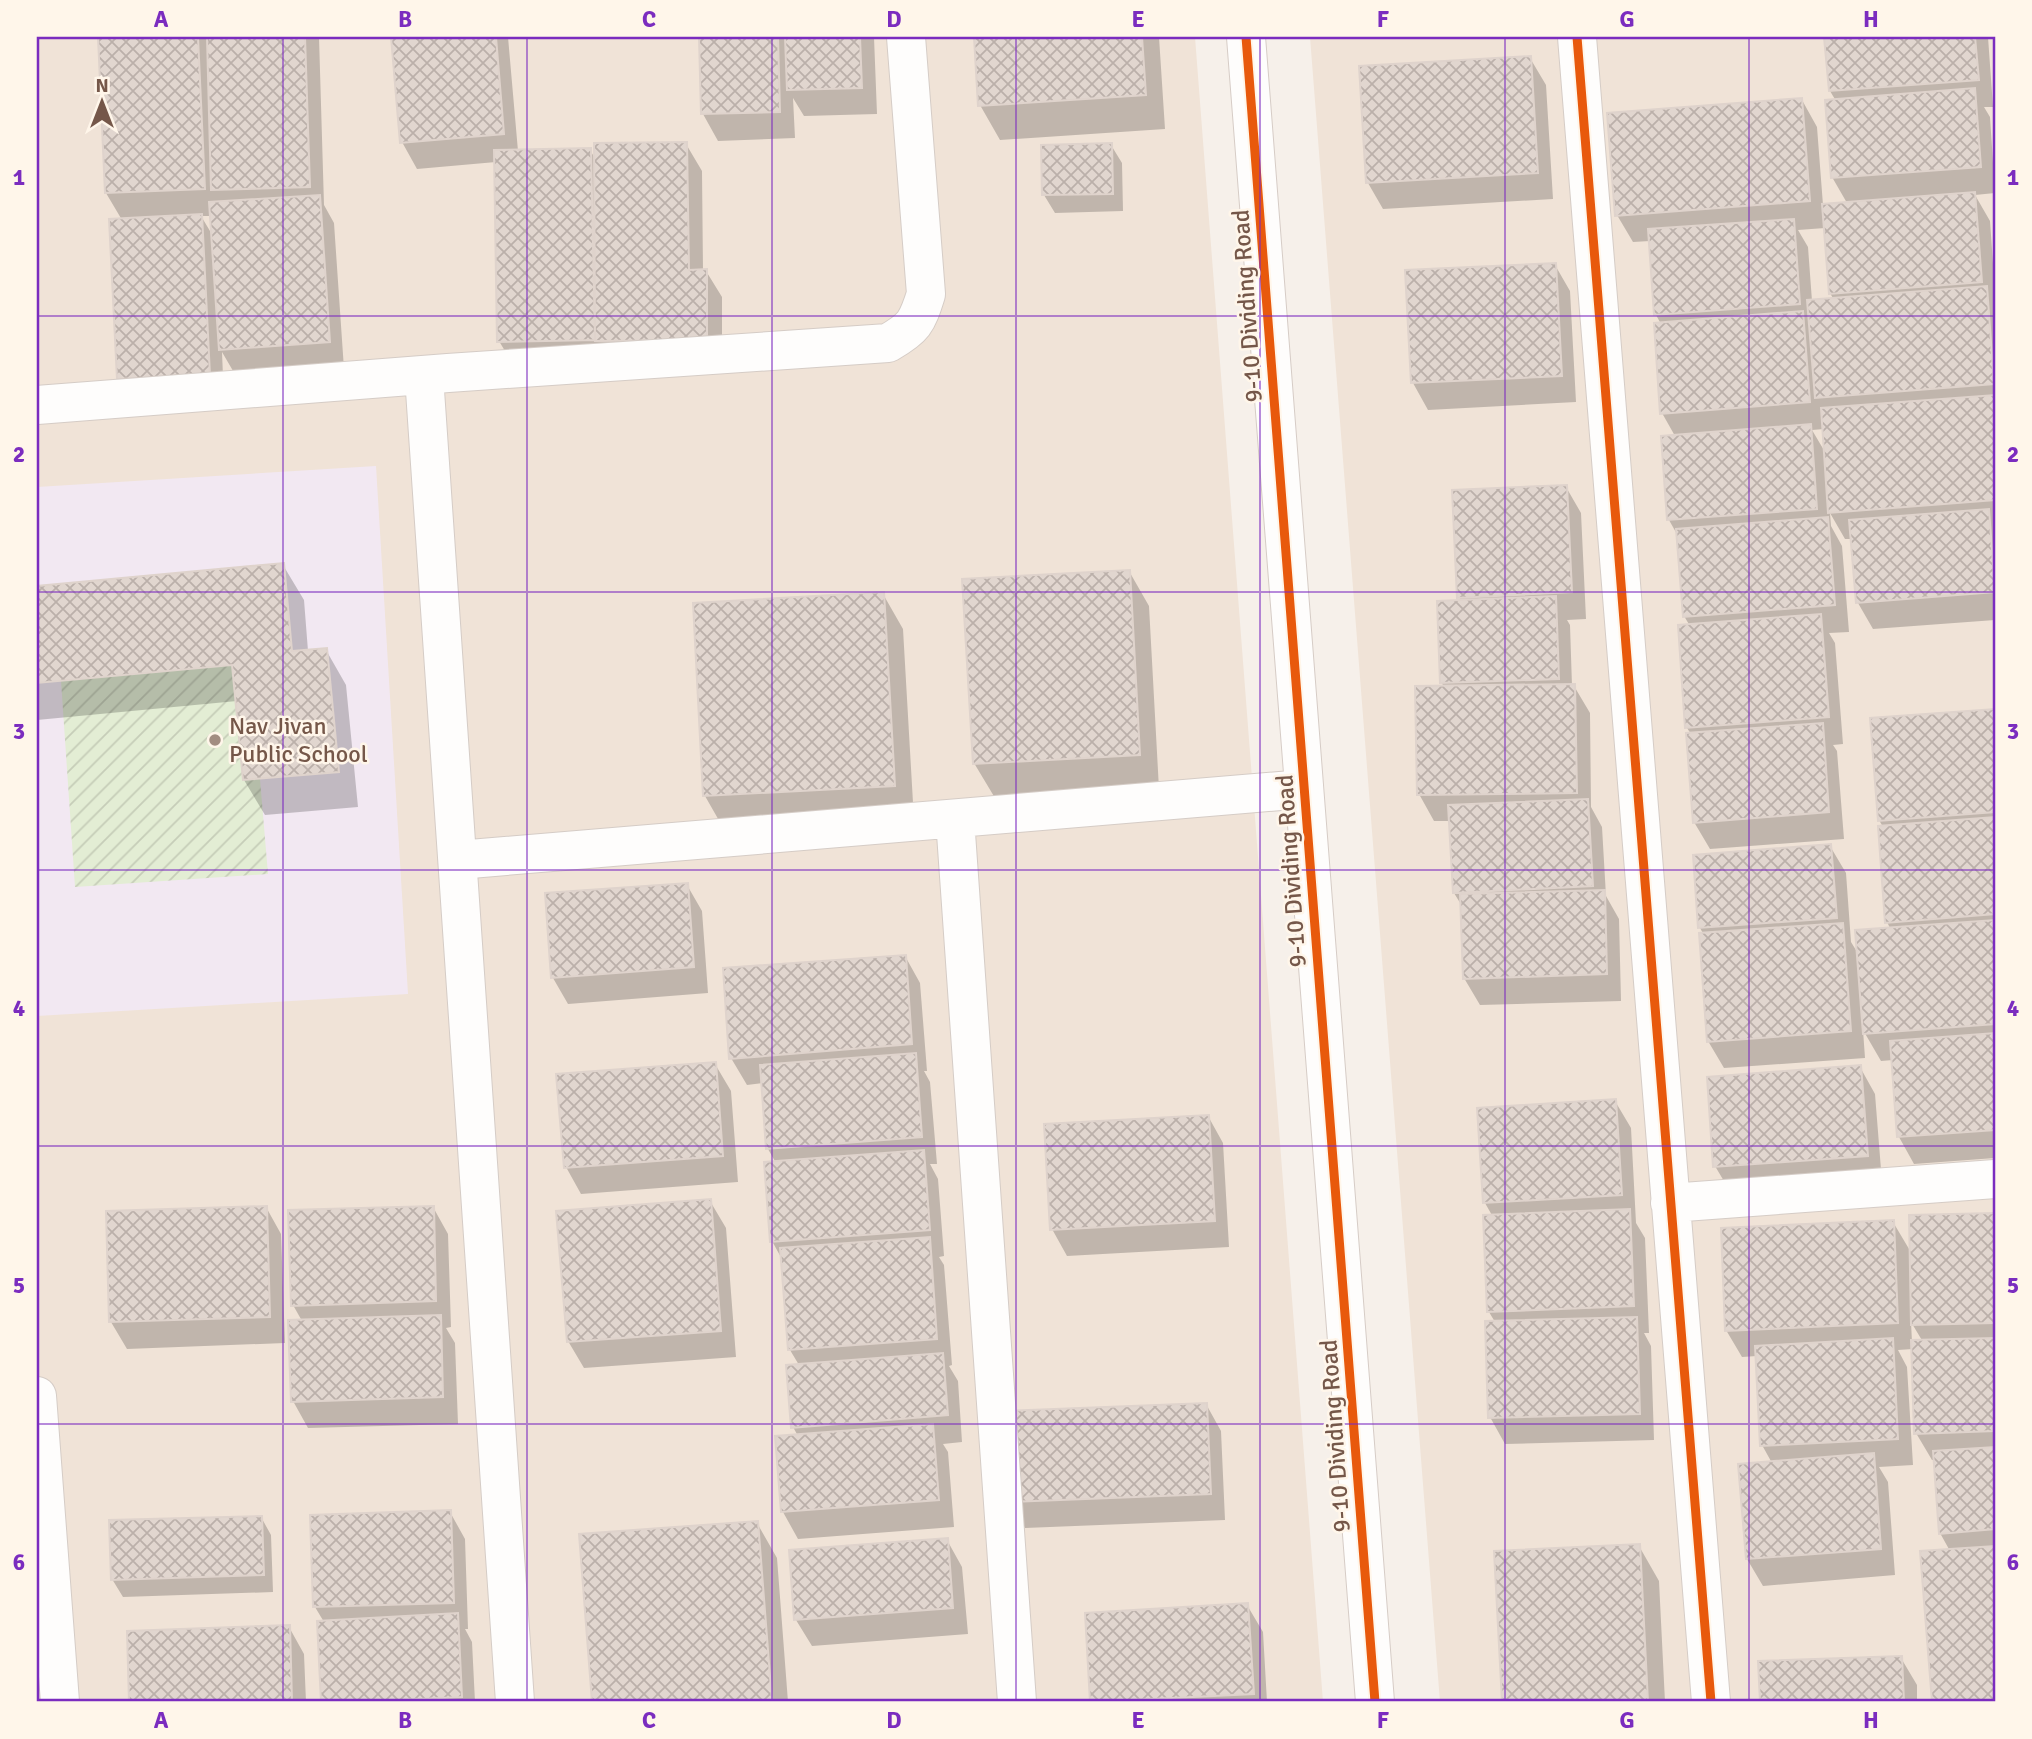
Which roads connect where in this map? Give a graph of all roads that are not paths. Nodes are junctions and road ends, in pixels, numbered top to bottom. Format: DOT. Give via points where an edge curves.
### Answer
graph roads {
  1 [pos="906,37"];
  2 [pos="1246,37"];
  3 [pos="1577,37"];
  4 [pos="424,376"];
  5 [pos="37,405"];
  6 [pos="1304,789"];
  7 [pos="955,819"];
  8 [pos="458,860"];
  9 [pos="1995,1179"];
  10 [pos="1670,1203"];
  11 [pos="37,1396"];
  12 [pos="60,1702"];
  13 [pos="515,1702"];
  14 [pos="1017,1702"];
  15 [pos="1375,1702"];
  16 [pos="1711,1702"];
  1 -- 4 [label="street" via="926,294 919,317 908,332 888,343"];
  2 -- 6 [label="street, 9-10 Dividing Road"];
  3 -- 10 [label="street"];
  4 -- 5 [label="street"];
  4 -- 8 [label="street"];
  6 -- 7 [label="street"];
  6 -- 15 [label="street, 9-10 Dividing Road"];
  7 -- 8 [label="street"];
  7 -- 14 [label="street"];
  8 -- 13 [label="street"];
  9 -- 10 [label="street"];
  10 -- 16 [label="street"];
  11 -- 12 [label="street"];
}
